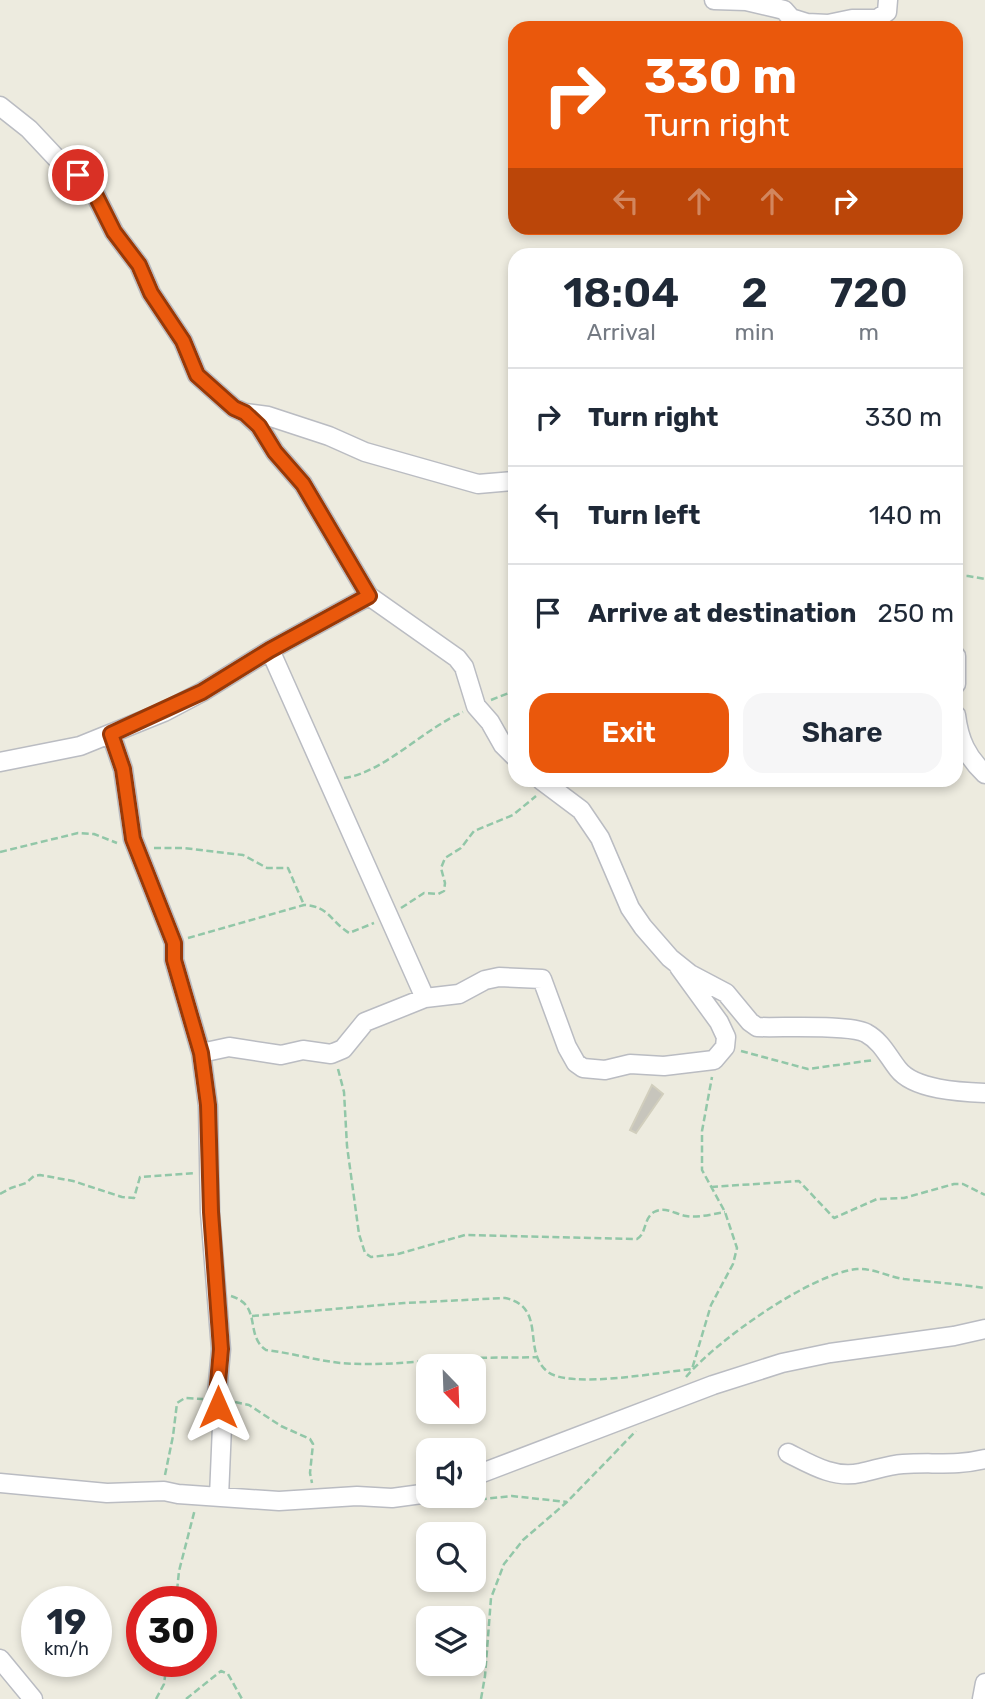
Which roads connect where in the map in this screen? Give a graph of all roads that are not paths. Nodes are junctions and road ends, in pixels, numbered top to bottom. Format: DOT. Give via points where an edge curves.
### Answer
graph roads {
  1 [pos="714,0"];
  2 [pos="888,0"];
  3 [pos="798,21"];
  4 [pos="842,21"];
  5 [pos="0,106"];
  6 [pos="245,413"];
  7 [pos="508,482"];
  8 [pos="369,596"];
  9 [pos="270,650"];
  10 [pos="111,734"];
  11 [pos="963,739"];
  12 [pos="508,750"];
  13 [pos="0,762"];
  14 [pos="981,767"];
  15 [pos="550,787"];
  16 [pos="679,967"];
  17 [pos="425,998"];
  18 [pos="201,1053"];
  19 [pos="985,1093"];
  20 [pos="985,1329"];
  21 [pos="788,1453"];
  22 [pos="985,1459"];
  23 [pos="486,1471"];
  24 [pos="0,1483"];
  25 [pos="219,1497"];
  26 [pos="416,1498"];
  27 [pos="0,1659"];
  28 [pos="985,1684"];
  29 [pos="33,1699"];
  30 [pos="982,1699"];
  1 -- 3 [label="street" via="746,1 784,10"];
  2 -- 4 [label="street" via="887,12 877,19"];
  5 -- 6 [label="street" via="96,196 183,341 197,375"];
  6 -- 7 [label="street" via="268,416 365,452 478,484"];
  6 -- 8 [label="street" via="303,484"];
  8 -- 9 [label="street"];
  8 -- 12 [label="street" via="457,658 476,706"];
  9 -- 10 [label="street" via="202,692"];
  9 -- 17 [label="street"];
  10 -- 13 [label="street" via="80,746"];
  10 -- 18 [label="street" via="123,769 136,848 174,943 174,960"];
  11 -- 14 [label="street"];
  15 -- 16 [label="street" via="581,810 600,838 630,908"];
  16 -- 17 [label="street" via="726,1037 720,1053 664,1066 583,1068 567,1047 542,979 491,978 459,994"];
  16 -- 19 [label="street" via="726,993 757,1027 858,1030 882,1045 900,1072 918,1081 950,1091"];
  17 -- 18 [label="street" via="365,1022 343,1049 331,1054 303,1050 281,1055 229,1047"];
  18 -- 25 [label="street" via="221,1349"];
  20 -- 23 [label="street" via="782,1363"];
  21 -- 22 [label="street" via="824,1471 857,1474 904,1464 966,1464"];
  24 -- 25 [label="street"];
  25 -- 26 [label="street" via="279,1501"];
  27 -- 29 [label="street"];
  28 -- 30 [label="street"];
}
